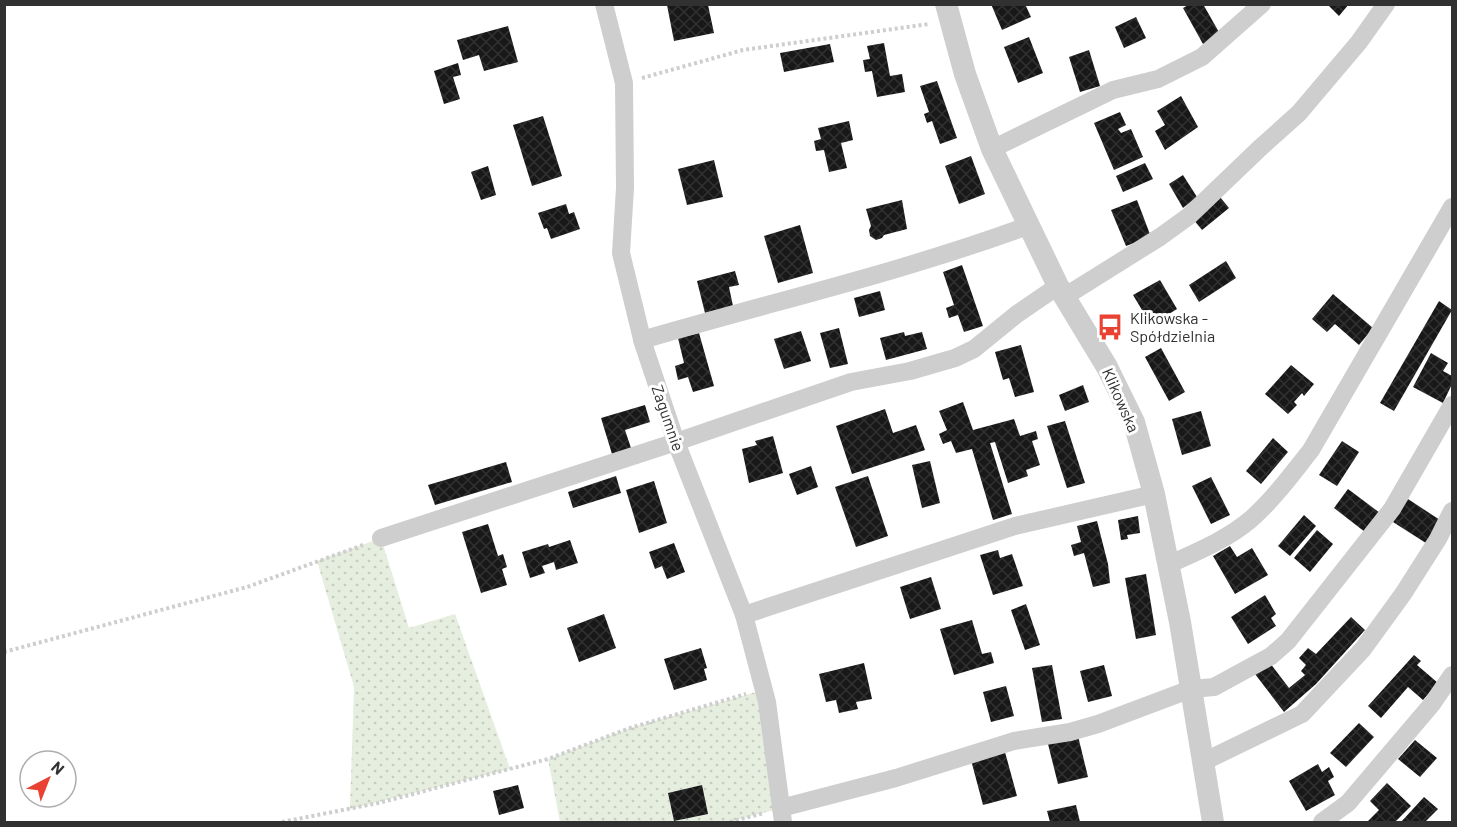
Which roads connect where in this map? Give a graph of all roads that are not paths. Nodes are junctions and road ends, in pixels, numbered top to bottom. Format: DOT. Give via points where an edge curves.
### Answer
graph roads {
  1 [pos="604,4"];
  2 [pos="1262,4"];
  3 [pos="1386,4"];
  4 [pos="948,13"];
  5 [pos="992,149"];
  6 [pos="1452,207"];
  7 [pos="1029,225"];
  8 [pos="1061,291"];
  9 [pos="642,340"];
  10 [pos="1452,405"];
  11 [pos="676,442"];
  12 [pos="1154,494"];
  13 [pos="1452,512"];
  14 [pos="381,538"];
  15 [pos="1168,565"];
  16 [pos="744,615"];
  17 [pos="1452,675"];
  18 [pos="1191,689"];
  19 [pos="1203,762"];
  20 [pos="782,815"];
  21 [pos="1213,822"];
  22 [pos="1322,822"];
  1 -- 9 [label="street, Zagumnie" via="624,83 621,253"];
  2 -- 5 [label="street" via="1202,57 1158,79 1113,90"];
  3 -- 8 [label="street" via="1299,114 1189,216 1160,237"];
  4 -- 5 [label="street, Klikowska" via="964,74"];
  5 -- 7 [label="street, Klikowska"];
  6 -- 15 [label="street" via="1311,450 1250,520 1215,543"];
  7 -- 8 [label="street, Klikowska"];
  7 -- 9 [label="street" via="854,281"];
  8 -- 11 [label="street" via="1017,314 974,349 955,358 851,382"];
  8 -- 12 [label="street, Klikowska" via="1107,367 1134,422"];
  9 -- 11 [label="street, Zagumnie"];
  10 -- 18 [label="street" via="1392,509 1288,641 1271,656 1214,687"];
  11 -- 14 [label="street"];
  11 -- 16 [label="street, Zagumnie"];
  12 -- 15 [label="street, Klikowska"];
  12 -- 16 [label="street" via="1015,526"];
  13 -- 19 [label="street" via="1403,594 1363,649 1302,714"];
  15 -- 18 [label="street, Klikowska"];
  16 -- 20 [label="street, Zagumnie" via="767,702"];
  17 -- 22 [label="street" via="1348,803"];
  18 -- 19 [label="street, Klikowska"];
  18 -- 20 [label="street" via="1098,724 1014,741"];
  19 -- 21 [label="street, Klikowska"];
}
